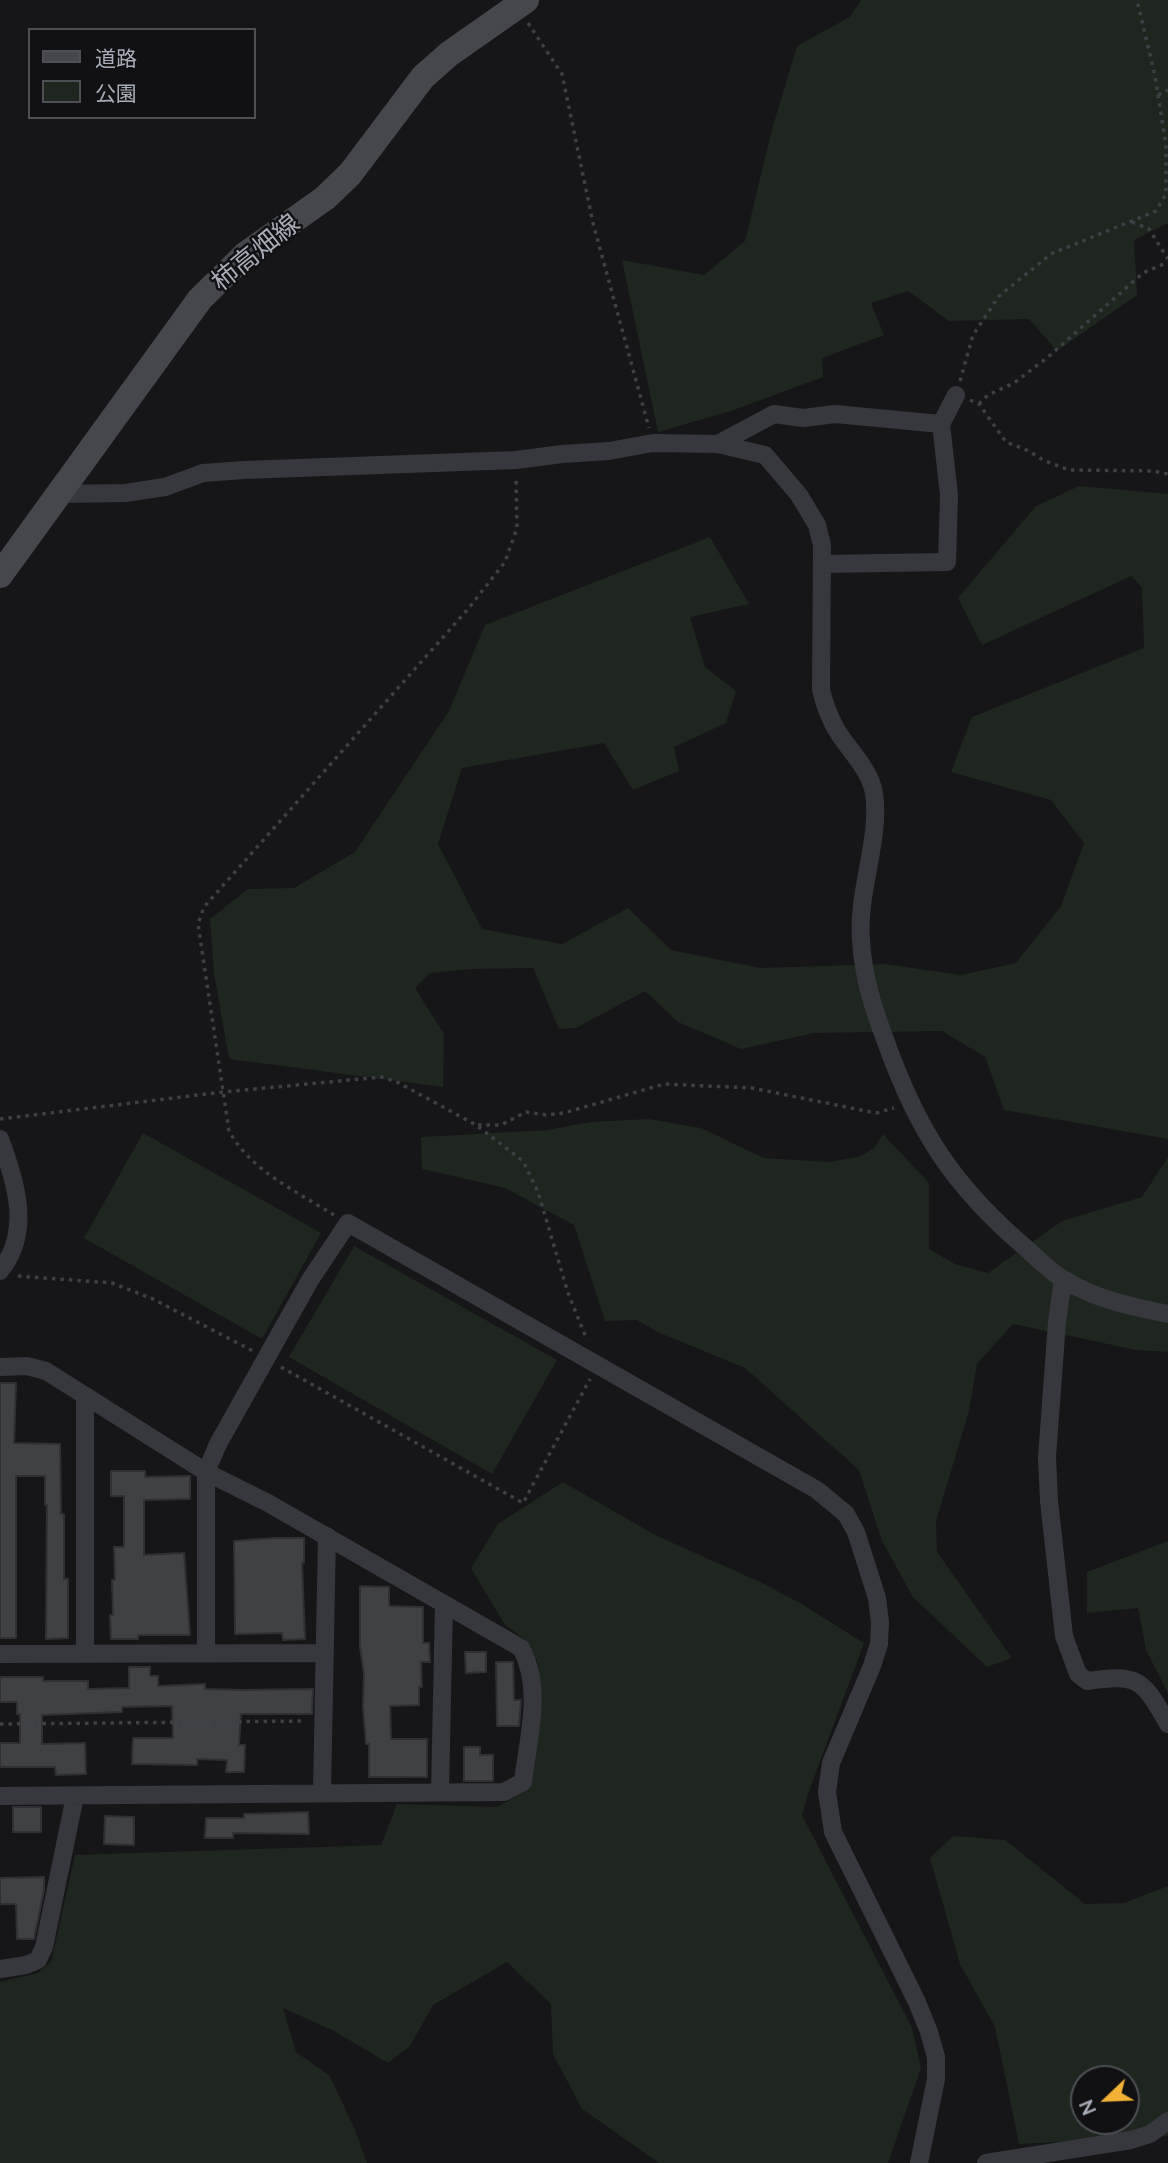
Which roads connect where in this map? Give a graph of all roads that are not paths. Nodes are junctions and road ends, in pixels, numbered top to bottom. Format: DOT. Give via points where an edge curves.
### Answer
graph roads {
  1 [pos="522,3"];
  2 [pos="956,395"];
  3 [pos="941,424"];
  4 [pos="718,444"];
  5 [pos="59,494"];
  6 [pos="823,564"];
  7 [pos="0,575"];
  8 [pos="0,1139"];
  9 [pos="2,1269"];
  10 [pos="1063,1279"];
  11 [pos="1168,1314"];
  12 [pos="0,1367"];
  13 [pos="85,1396"];
  14 [pos="206,1472"];
  15 [pos="327,1536"];
  16 [pos="444,1604"];
  17 [pos="85,1653"];
  18 [pos="206,1653"];
  19 [pos="324,1653"];
  20 [pos="0,1654"];
  21 [pos="1168,1724"];
  22 [pos="322,1792"];
  23 [pos="440,1793"];
  24 [pos="0,1796"];
  25 [pos="75,1796"];
  26 [pos="0,1969"];
  27 [pos="1168,2121"];
  28 [pos="919,2163"];
  29 [pos="986,2163"];
  1 -- 5 [label="main road, 柿高畑線" via="423,77 350,174 325,198 246,254 200,299"];
  2 -- 3 [label="street"];
  3 -- 4 [label="street" via="835,414 803,418 774,414"];
  3 -- 6 [label="street" via="949,495 947,562"];
  4 -- 5 [label="street" via="653,443 516,460 203,473 165,487"];
  4 -- 6 [label="street" via="765,456 780,472 817,525"];
  5 -- 7 [label="main road, 柿高畑線"];
  6 -- 10 [label="street" via="821,690 826,711 874,791 875,816 859,912 869,995 898,1077 930,1142 997,1224"];
  8 -- 9 [label="street" via="20,1217 13,1252"];
  10 -- 11 [label="street" via="1134,1308"];
  10 -- 21 [label="street" via="1047,1457 1064,1636 1077,1674 1087,1681 1119,1676 1135,1681 1147,1690"];
  12 -- 13 [label="street" via="46,1371"];
  13 -- 14 [label="street"];
  13 -- 17 [label="street"];
  14 -- 15 [label="street"];
  14 -- 18 [label="street"];
  14 -- 28 [label="street" via="310,1280 348,1223 817,1490 846,1514 877,1598 879,1644 831,1763 829,1810 842,1853 917,2002 936,2057"];
  15 -- 16 [label="street"];
  15 -- 19 [label="street"];
  16 -- 23 [label="street"];
  16 -- 23 [label="street" via="522,1648 529,1662 533,1703 523,1782 504,1792"];
  17 -- 18 [label="street"];
  17 -- 20 [label="street"];
  18 -- 19 [label="street"];
  19 -- 22 [label="street"];
  22 -- 23 [label="street"];
  22 -- 25 [label="street"];
  24 -- 25 [label="street"];
  25 -- 26 [label="street" via="44,1947 38,1960"];
  27 -- 29 [label="street" via="1131,2140"];
}
